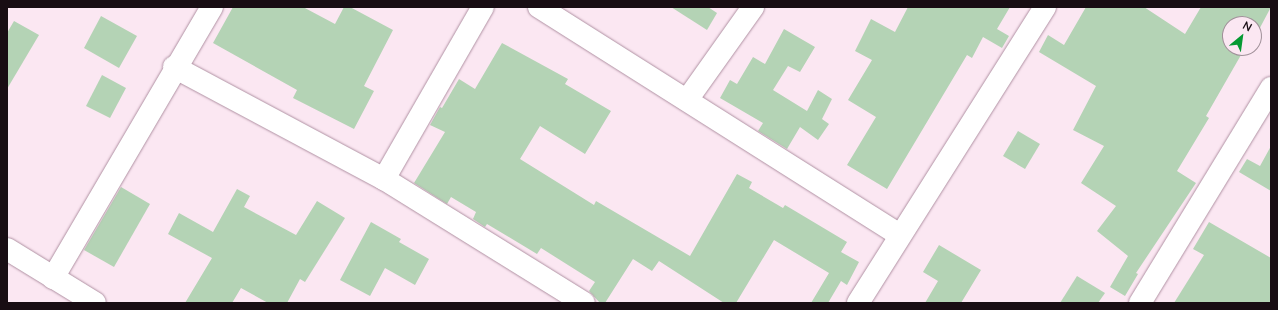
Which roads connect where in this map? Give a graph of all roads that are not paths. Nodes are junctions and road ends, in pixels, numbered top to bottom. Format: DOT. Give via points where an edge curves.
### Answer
graph roads {
  1 [pos="212,7"];
  2 [pos="483,7"];
  3 [pos="539,7"];
  4 [pos="753,7"];
  5 [pos="1045,7"];
  6 [pos="174,67"];
  7 [pos="1271,88"];
  8 [pos="687,100"];
  9 [pos="384,179"];
  10 [pos="899,235"];
  11 [pos="7,248"];
  12 [pos="53,278"];
  13 [pos="95,303"];
  14 [pos="584,303"];
  15 [pos="858,303"];
  16 [pos="1140,303"];
  1 -- 6 [label="street"];
  2 -- 9 [label="street"];
  3 -- 8 [label="street"];
  4 -- 8 [label="street"];
  5 -- 10 [label="street"];
  6 -- 9 [label="street"];
  6 -- 12 [label="street"];
  7 -- 16 [label="street"];
  8 -- 10 [label="street"];
  9 -- 14 [label="street"];
  10 -- 15 [label="street"];
  11 -- 12 [label="street"];
  12 -- 13 [label="street"];
}
